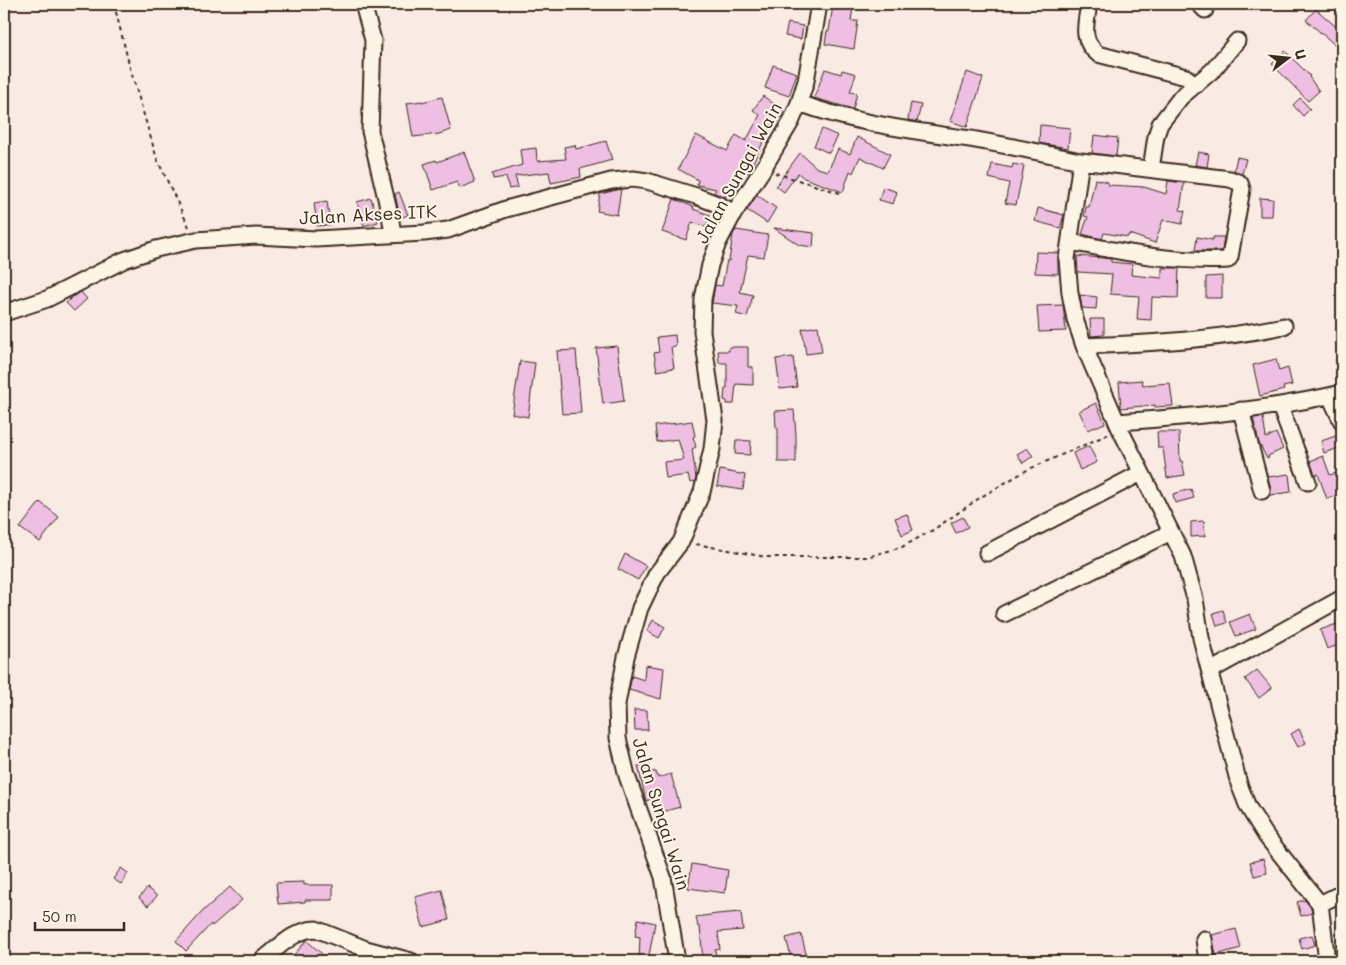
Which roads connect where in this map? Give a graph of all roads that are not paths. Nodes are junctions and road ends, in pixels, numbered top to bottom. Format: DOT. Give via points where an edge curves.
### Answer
graph roads {
  1 [pos="363,4"];
  2 [pos="819,4"];
  3 [pos="1089,4"];
  4 [pos="1237,41"];
  5 [pos="1196,85"];
  6 [pos="799,102"];
  7 [pos="1081,161"];
  8 [pos="1151,169"];
  9 [pos="734,213"];
  10 [pos="393,234"];
  11 [pos="1070,242"];
  12 [pos="4,313"];
  13 [pos="1284,326"];
  14 [pos="1084,346"];
  15 [pos="1336,395"];
  16 [pos="1280,406"];
  17 [pos="1241,410"];
  18 [pos="1342,422"];
  19 [pos="1118,426"];
  20 [pos="1141,473"];
  21 [pos="1308,482"];
  22 [pos="1262,492"];
  23 [pos="1171,532"];
  24 [pos="987,553"];
  25 [pos="1342,598"];
  26 [pos="1004,614"];
  27 [pos="1210,671"];
  28 [pos="1342,893"];
  29 [pos="1320,904"];
  30 [pos="1204,939"];
  31 [pos="261,961"];
  32 [pos="411,961"];
  33 [pos="677,961"];
  34 [pos="1207,961"];
  35 [pos="1327,961"];
  1 -- 10 [label="street" via="373,40 370,130"];
  2 -- 6 [label="street, Jalan Sungai Wain" via="806,81"];
  3 -- 5 [label="street" via="1085,32 1091,49 1098,54 1186,77"];
  4 -- 5 [label="street"];
  5 -- 8 [label="street" via="1181,97 1160,124"];
  6 -- 7 [label="street" via="876,125"];
  6 -- 9 [label="street, Jalan Sungai Wain" via="791,122"];
  7 -- 8 [label="street"];
  7 -- 11 [label="street"];
  8 -- 11 [label="street" via="1230,178 1241,185 1229,259 1195,261"];
  9 -- 10 [label="street, Jalan Akses ITK" via="678,190 634,179 611,181 506,209 448,230"];
  9 -- 33 [label="street, Jalan Sungai Wain" via="715,250 703,299 702,330 715,420 702,492 682,542 657,573 640,608 617,704 618,738 627,776 663,877"];
  10 -- 12 [label="street, Jalan Akses ITK" via="316,239 256,236 196,240 124,260 46,299"];
  11 -- 14 [label="street" via="1067,259 1070,292"];
  13 -- 14 [label="street" via="1197,340"];
  14 -- 19 [label="street"];
  15 -- 16 [label="street"];
  15 -- 18 [label="street"];
  16 -- 17 [label="street"];
  16 -- 21 [label="street"];
  17 -- 19 [label="street"];
  17 -- 22 [label="street"];
  19 -- 20 [label="street"];
  20 -- 23 [label="street"];
  20 -- 24 [label="street"];
  23 -- 26 [label="street"];
  23 -- 27 [label="street" via="1188,571"];
  25 -- 27 [label="street"];
  27 -- 29 [label="street" via="1232,764 1248,807 1266,836"];
  28 -- 29 [label="street"];
  29 -- 35 [label="street"];
  30 -- 34 [label="street"];
  31 -- 32 [label="street" via="296,934 316,929 366,949"];
}
